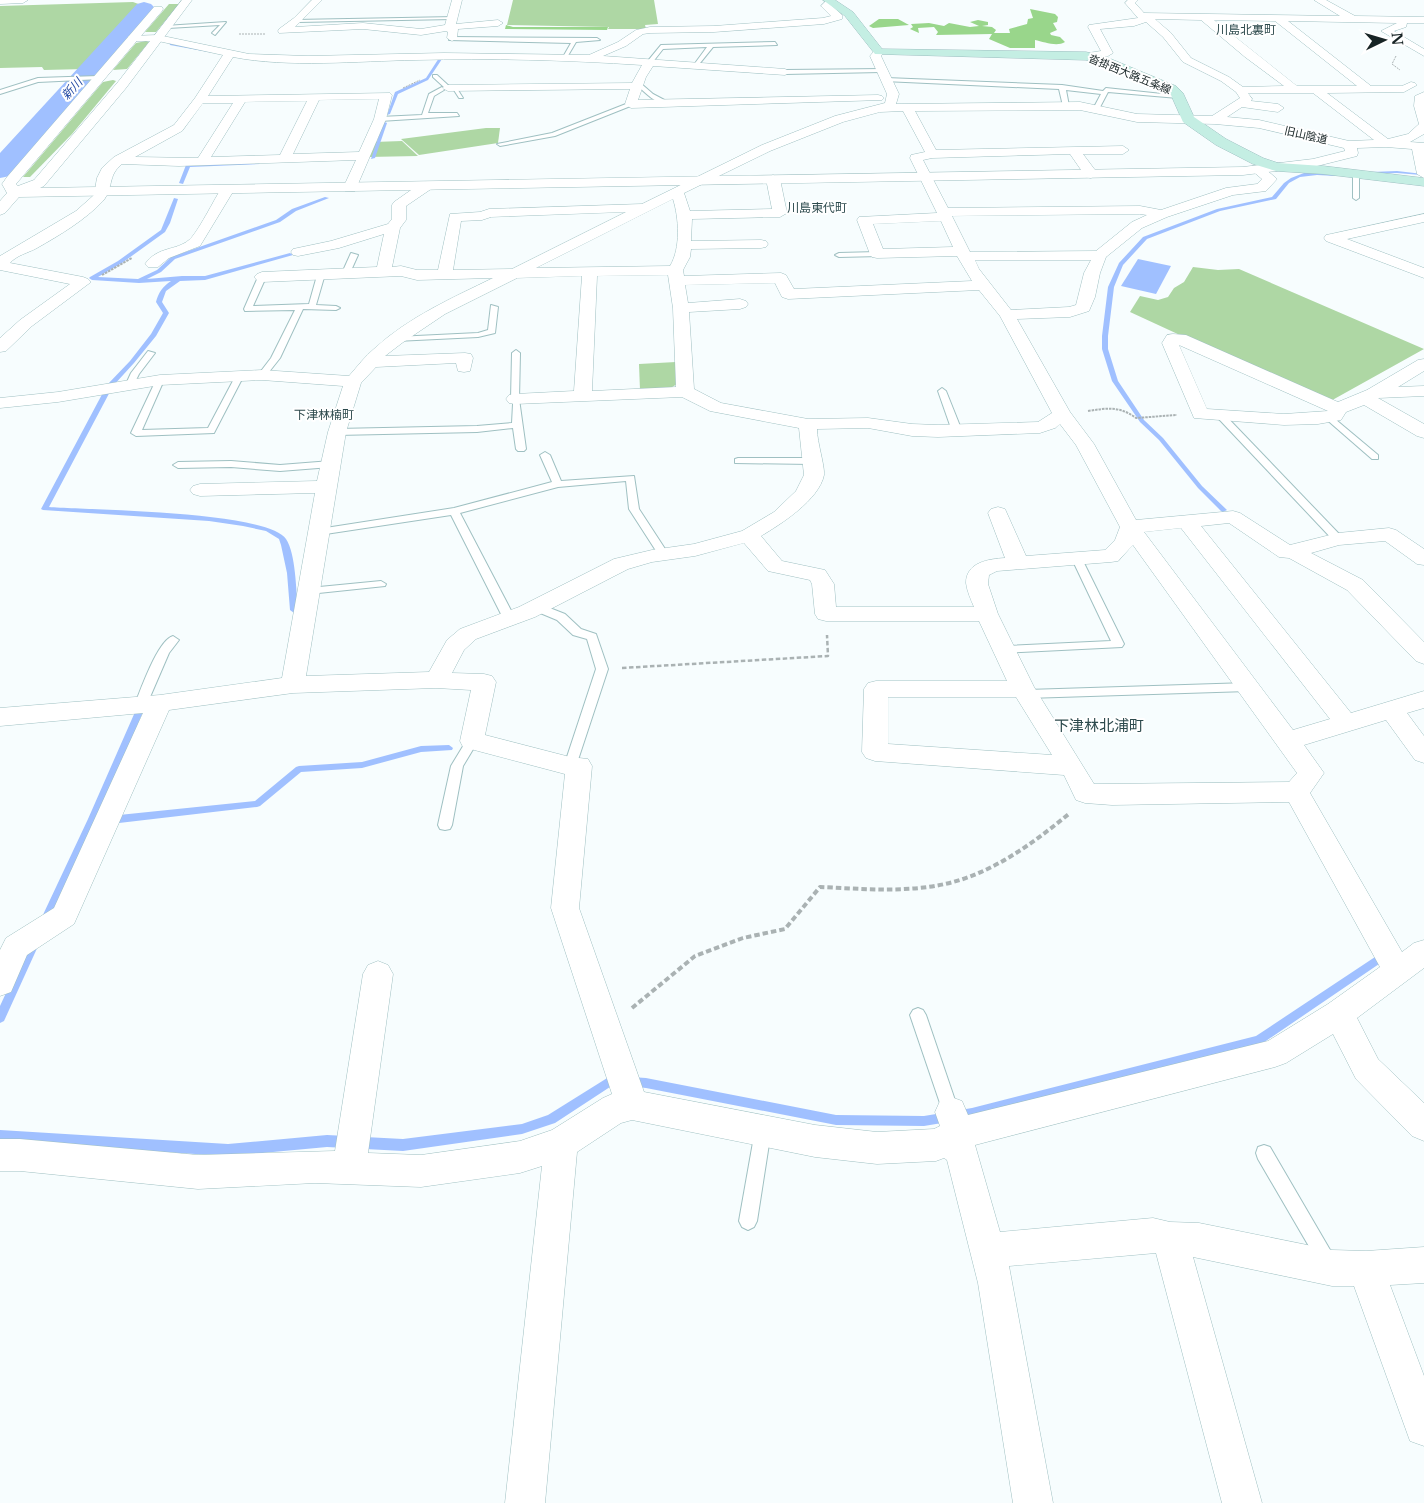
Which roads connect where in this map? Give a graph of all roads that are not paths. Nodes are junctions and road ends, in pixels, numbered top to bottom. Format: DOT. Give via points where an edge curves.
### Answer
graph roads {
  1 [pos="0,0"];
  2 [pos="24,0"];
  3 [pos="164,0"];
  4 [pos="187,0"];
  5 [pos="317,0"];
  6 [pos="457,0"];
  7 [pos="1133,0"];
  8 [pos="1319,0"];
  9 [pos="829,1"];
  10 [pos="1230,6"];
  11 [pos="1146,17"];
  12 [pos="1204,17"];
  13 [pos="453,18"];
  14 [pos="1240,18"];
  15 [pos="1279,19"];
  16 [pos="298,20"];
  17 [pos="1337,20"];
  18 [pos="1355,20"];
  19 [pos="1401,20"];
  20 [pos="1424,20"];
  21 [pos="498,23"];
  22 [pos="168,26"];
  23 [pos="1379,31"];
  24 [pos="215,33"];
  25 [pos="450,34"];
  26 [pos="369,35"];
  27 [pos="133,38"];
  28 [pos="158,38"];
  29 [pos="597,40"];
  30 [pos="574,41"];
  31 [pos="419,44"];
  32 [pos="775,44"];
  33 [pos="263,46"];
  34 [pos="711,46"];
  35 [pos="880,52"];
  36 [pos="230,53"];
  37 [pos="1424,53"];
  38 [pos="1249,55"];
  39 [pos="440,56"];
  40 [pos="1086,56"];
  41 [pos="1230,56"];
  42 [pos="249,57"];
  43 [pos="566,57"];
  44 [pos="1210,57"];
  45 [pos="363,59"];
  46 [pos="588,59"];
  47 [pos="1187,60"];
  48 [pos="650,62"];
  49 [pos="696,66"];
  50 [pos="786,72"];
  51 [pos="130,75"];
  52 [pos="435,76"];
  53 [pos="100,77"];
  54 [pos="887,83"];
  55 [pos="638,84"];
  56 [pos="1412,85"];
  57 [pos="1062,88"];
  58 [pos="1293,88"];
  59 [pos="1367,88"];
  60 [pos="1315,89"];
  61 [pos="451,90"];
  62 [pos="1240,90"];
  63 [pos="0,92"];
  64 [pos="1104,93"];
  65 [pos="1424,95"];
  66 [pos="1178,96"];
  67 [pos="315,97"];
  68 [pos="241,99"];
  69 [pos="200,100"];
  70 [pos="1241,103"];
  71 [pos="631,104"];
  72 [pos="668,104"];
  73 [pos="1066,106"];
  74 [pos="880,108"];
  75 [pos="907,108"];
  76 [pos="1278,108"];
  77 [pos="1096,110"];
  78 [pos="457,115"];
  79 [pos="425,116"];
  80 [pos="380,119"];
  81 [pos="1188,119"];
  82 [pos="1215,120"];
  83 [pos="1424,124"];
  84 [pos="1114,139"];
  85 [pos="1386,143"];
  86 [pos="500,144"];
  87 [pos="1349,145"];
  88 [pos="1420,146"];
  89 [pos="1074,150"];
  90 [pos="932,154"];
  91 [pos="363,156"];
  92 [pos="285,158"];
  93 [pos="119,160"];
  94 [pos="202,162"];
  95 [pos="1276,167"];
  96 [pos="1257,169"];
  97 [pos="1091,174"];
  98 [pos="1356,174"];
  99 [pos="1424,174"];
  100 [pos="924,176"];
  101 [pos="773,180"];
  102 [pos="698,181"];
  103 [pos="1424,182"];
  104 [pos="426,186"];
  105 [pos="350,188"];
  106 [pos="228,190"];
  107 [pos="102,192"];
  108 [pos="677,192"];
  109 [pos="15,193"];
  110 [pos="1356,198"];
  111 [pos="457,202"];
  112 [pos="649,207"];
  113 [pos="0,210"];
  114 [pos="944,214"];
  115 [pos="1162,214"];
  116 [pos="685,215"];
  117 [pos="455,217"];
  118 [pos="1424,218"];
  119 [pos="393,227"];
  120 [pos="761,244"];
  121 [pos="684,245"];
  122 [pos="298,252"];
  123 [pos="140,253"];
  124 [pos="964,253"];
  125 [pos="876,254"];
  126 [pos="354,255"];
  127 [pos="839,255"];
  128 [pos="1100,255"];
  129 [pos="0,265"];
  130 [pos="384,271"];
  131 [pos="590,272"];
  132 [pos="1424,272"];
  133 [pos="346,273"];
  134 [pos="516,273"];
  135 [pos="321,274"];
  136 [pos="445,274"];
  137 [pos="262,276"];
  138 [pos="676,276"];
  139 [pos="983,285"];
  140 [pos="740,304"];
  141 [pos="312,306"];
  142 [pos="300,307"];
  143 [pos="494,307"];
  144 [pos="336,308"];
  145 [pos="681,308"];
  146 [pos="1007,315"];
  147 [pos="396,339"];
  148 [pos="0,347"];
  149 [pos="151,353"];
  150 [pos="516,353"];
  151 [pos="371,362"];
  152 [pos="1424,364"];
  153 [pos="464,367"];
  154 [pos="262,375"];
  155 [pos="239,377"];
  156 [pos="160,380"];
  157 [pos="352,382"];
  158 [pos="130,384"];
  159 [pos="942,391"];
  160 [pos="1424,391"];
  161 [pos="686,392"];
  162 [pos="583,396"];
  163 [pos="1369,396"];
  164 [pos="515,398"];
  165 [pos="0,403"];
  166 [pos="1334,413"];
  167 [pos="1062,414"];
  168 [pos="1220,415"];
  169 [pos="808,424"];
  170 [pos="517,425"];
  171 [pos="957,431"];
  172 [pos="337,432"];
  173 [pos="1424,432"];
  174 [pos="521,449"];
  175 [pos="545,455"];
  176 [pos="1375,457"];
  177 [pos="738,461"];
  178 [pos="811,461"];
  179 [pos="331,464"];
  180 [pos="178,466"];
  181 [pos="558,484"];
  182 [pos="326,487"];
  183 [pos="200,490"];
  184 [pos="454,511"];
  185 [pos="998,512"];
  186 [pos="1188,522"];
  187 [pos="1130,527"];
  188 [pos="319,532"];
  189 [pos="749,535"];
  190 [pos="1338,539"];
  191 [pos="1292,551"];
  192 [pos="664,554"];
  193 [pos="1076,559"];
  194 [pos="1424,560"];
  195 [pos="1018,563"];
  196 [pos="380,584"];
  197 [pos="309,591"];
  198 [pos="537,607"];
  199 [pos="987,614"];
  200 [pos="509,618"];
  201 [pos="173,640"];
  202 [pos="1006,650"];
  203 [pos="1424,656"];
  204 [pos="436,680"];
  205 [pos="293,685"];
  206 [pos="1248,687"];
  207 [pos="1025,692"];
  208 [pos="1424,699"];
  209 [pos="150,704"];
  210 [pos="1391,709"];
  211 [pos="0,717"];
  212 [pos="1346,722"];
  213 [pos="1288,740"];
  214 [pos="472,741"];
  215 [pos="1424,754"];
  216 [pos="570,766"];
  217 [pos="1071,766"];
  218 [pos="1296,792"];
  219 [pos="445,825"];
  220 [pos="1424,952"];
  221 [pos="1397,970"];
  222 [pos="378,974"];
  223 [pos="0,983"];
  224 [pos="1339,1014"];
  225 [pos="918,1015"];
  226 [pos="632,1105"];
  227 [pos="1424,1125"];
  228 [pos="954,1127"];
  229 [pos="763,1131"];
  230 [pos="561,1143"];
  231 [pos="1264,1153"];
  232 [pos="0,1155"];
  233 [pos="349,1168"];
  234 [pos="748,1221"];
  235 [pos="1170,1239"];
  236 [pos="987,1250"];
  237 [pos="1424,1265"];
  238 [pos="1349,1269"];
  239 [pos="1424,1427"];
  240 [pos="524,1503"];
  241 [pos="1033,1503"];
  242 [pos="1242,1503"];
  1 -- 2 [label="street"];
  3 -- 27 [label="street"];
  4 -- 22 [label="street"];
  5 -- 16 [label="street"];
  6 -- 13 [label="street"];
  7 -- 11 [label="street" via="1130,3 1141,16"];
  8 -- 18 [label="street"];
  9 -- 35 [label="main road" via="849,14"];
  9 -- 46 [label="street" via="826,6 838,17 824,21 650,30"];
  10 -- 14 [label="street"];
  11 -- 12 [label="street"];
  11 -- 40 [label="street" via="1134,23 1094,27 1108,53"];
  11 -- 47 [label="street"];
  12 -- 14 [label="street"];
  12 -- 38 [label="street"];
  13 -- 16 [label="lane"];
  13 -- 25 [label="street"];
  14 -- 15 [label="street"];
  15 -- 17 [label="street"];
  15 -- 59 [label="street"];
  16 -- 26 [label="street" via="280,33 322,27"];
  17 -- 18 [label="street"];
  17 -- 23 [label="street" via="1348,29"];
  18 -- 19 [label="street"];
  19 -- 20 [label="street"];
  19 -- 23 [label="street" via="1402,25"];
  21 -- 25 [label="street" via="467,25"];
  22 -- 24 [label="lane" via="224,23"];
  22 -- 28 [label="street"];
  23 -- 37 [label="street"];
  25 -- 30 [label="lane"];
  25 -- 31 [label="street"];
  25 -- 39 [label="street"];
  26 -- 31 [label="street"];
  26 -- 45 [label="street"];
  27 -- 28 [label="street"];
  27 -- 53 [label="street"];
  28 -- 36 [label="street"];
  28 -- 51 [label="street"];
  29 -- 30 [label="lane"];
  30 -- 43 [label="lane"];
  31 -- 39 [label="street"];
  31 -- 45 [label="street" via="397,61"];
  32 -- 34 [label="lane"];
  33 -- 42 [label="street"];
  34 -- 48 [label="lane" via="661,46"];
  34 -- 49 [label="lane"];
  35 -- 40 [label="main road, 沓掛西大路五条線"];
  35 -- 54 [label="street" via="875,56"];
  36 -- 42 [label="street"];
  36 -- 69 [label="street"];
  38 -- 41 [label="street"];
  38 -- 58 [label="street"];
  39 -- 43 [label="street"];
  40 -- 66 [label="main road, 沓掛西大路五条線" via="1164,86"];
  42 -- 45 [label="street"];
  43 -- 46 [label="street"];
  44 -- 47 [label="street"];
  46 -- 48 [label="street"];
  47 -- 62 [label="street" via="1225,78"];
  48 -- 49 [label="street"];
  48 -- 55 [label="street"];
  49 -- 50 [label="street"];
  50 -- 54 [label="lane"];
  51 -- 53 [label="street"];
  51 -- 109 [label="street" via="39,184"];
  52 -- 61 [label="lane"];
  53 -- 63 [label="lane" via="38,80"];
  53 -- 109 [label="street" via="9,184"];
  54 -- 57 [label="lane" via="1024,84"];
  54 -- 72 [label="street" via="739,102"];
  54 -- 74 [label="street" via="890,105"];
  55 -- 61 [label="street"];
  55 -- 71 [label="street"];
  55 -- 72 [label="lane"];
  56 -- 59 [label="street" via="1404,89"];
  57 -- 64 [label="lane"];
  57 -- 73 [label="lane"];
  58 -- 60 [label="street"];
  58 -- 62 [label="street"];
  59 -- 60 [label="street"];
  60 -- 85 [label="street"];
  61 -- 79 [label="lane" via="431,95"];
  62 -- 70 [label="street" via="1246,99"];
  64 -- 66 [label="lane" via="1106,90"];
  64 -- 77 [label="lane"];
  65 -- 83 [label="street" via="1420,106"];
  66 -- 81 [label="main road, 沓掛西大路五条線"];
  67 -- 68 [label="street"];
  67 -- 80 [label="street" via="386,95"];
  67 -- 92 [label="street"];
  68 -- 69 [label="street"];
  68 -- 94 [label="street"];
  69 -- 93 [label="street" via="169,135"];
  70 -- 76 [label="street"];
  70 -- 82 [label="street"];
  71 -- 72 [label="street"];
  71 -- 86 [label="lane" via="553,134"];
  73 -- 75 [label="street, 旧山陰道"];
  73 -- 77 [label="street, 旧山陰道"];
  74 -- 75 [label="street, 旧山陰道"];
  74 -- 102 [label="street" via="839,118"];
  75 -- 90 [label="street"];
  77 -- 81 [label="street, 旧山陰道" via="1137,118"];
  78 -- 79 [label="lane"];
  79 -- 80 [label="lane"];
  80 -- 91 [label="street"];
  81 -- 82 [label="street, 旧山陰道"];
  81 -- 95 [label="main road" via="1221,142"];
  82 -- 87 [label="street, 旧山陰道" via="1259,124"];
  83 -- 85 [label="street" via="1419,134"];
  84 -- 89 [label="street" via="1124,150"];
  85 -- 87 [label="street, 旧山陰道"];
  85 -- 88 [label="street, 旧山陰道"];
  87 -- 95 [label="street" via="1352,153 1313,163"];
  88 -- 99 [label="street"];
  89 -- 90 [label="street"];
  89 -- 97 [label="street"];
  90 -- 100 [label="street" via="916,158"];
  91 -- 92 [label="street"];
  91 -- 105 [label="street"];
  92 -- 94 [label="street"];
  93 -- 94 [label="street"];
  93 -- 107 [label="street" via="104,178"];
  95 -- 96 [label="street"];
  95 -- 98 [label="main road"];
  96 -- 97 [label="street"];
  96 -- 115 [label="street" via="1270,179 1261,188 1231,191"];
  97 -- 100 [label="street"];
  98 -- 103 [label="main road"];
  98 -- 110 [label="lane"];
  100 -- 101 [label="street"];
  100 -- 114 [label="street"];
  101 -- 102 [label="street"];
  101 -- 116 [label="street" via="780,213"];
  102 -- 104 [label="street"];
  102 -- 108 [label="street"];
  104 -- 105 [label="street"];
  104 -- 119 [label="street" via="399,205 399,220"];
  105 -- 106 [label="street"];
  106 -- 107 [label="street"];
  106 -- 123 [label="street" via="195,243 159,260"];
  107 -- 109 [label="street"];
  107 -- 129 [label="street" via="81,214 8,256"];
  108 -- 112 [label="street"];
  108 -- 116 [label="street"];
  109 -- 113 [label="street"];
  111 -- 117 [label="street"];
  112 -- 117 [label="street"];
  112 -- 134 [label="street"];
  114 -- 115 [label="street" via="1140,210"];
  114 -- 124 [label="street"];
  114 -- 125 [label="street" via="864,220"];
  115 -- 128 [label="street" via="1137,224"];
  116 -- 121 [label="street"];
  117 -- 136 [label="street"];
  118 -- 132 [label="street" via="1331,238"];
  119 -- 122 [label="street"];
  119 -- 130 [label="street"];
  120 -- 121 [label="street"];
  121 -- 138 [label="street" via="684,257"];
  124 -- 125 [label="street"];
  124 -- 128 [label="street"];
  124 -- 139 [label="street"];
  125 -- 127 [label="lane"];
  126 -- 133 [label="lane"];
  128 -- 146 [label="street" via="1083,308 1070,312"];
  129 -- 148 [label="street" via="83,282 26,322"];
  130 -- 133 [label="street"];
  130 -- 136 [label="street"];
  131 -- 134 [label="street"];
  131 -- 138 [label="street"];
  131 -- 162 [label="street"];
  133 -- 135 [label="street"];
  134 -- 136 [label="street"];
  134 -- 147 [label="street" via="439,311"];
  135 -- 137 [label="street"];
  135 -- 141 [label="lane"];
  137 -- 142 [label="lane" via="248,309"];
  138 -- 139 [label="street" via="781,278 788,294"];
  138 -- 145 [label="street"];
  139 -- 146 [label="street"];
  140 -- 145 [label="street"];
  141 -- 142 [label="lane"];
  141 -- 144 [label="lane"];
  142 -- 154 [label="lane" via="281,351"];
  143 -- 147 [label="lane" via="492,331 478,335"];
  145 -- 161 [label="street"];
  146 -- 167 [label="street"];
  147 -- 151 [label="street"];
  149 -- 158 [label="lane" via="134,373"];
  150 -- 164 [label="lane"];
  151 -- 153 [label="street" via="465,358"];
  151 -- 157 [label="street"];
  152 -- 163 [label="street"];
  154 -- 155 [label="street"];
  154 -- 157 [label="street"];
  155 -- 156 [label="street"];
  155 -- 156 [label="lane" via="211,431 136,433"];
  156 -- 158 [label="street"];
  157 -- 172 [label="street"];
  158 -- 165 [label="street"];
  159 -- 171 [label="lane"];
  160 -- 163 [label="street"];
  161 -- 162 [label="street"];
  161 -- 169 [label="street" via="716,407"];
  162 -- 164 [label="street"];
  163 -- 166 [label="street"];
  163 -- 173 [label="street"];
  164 -- 170 [label="lane"];
  166 -- 168 [label="street" via="1288,420"];
  166 -- 168 [label="street" via="1180,339 1173,339 1170,344 1200,414"];
  166 -- 176 [label="lane"];
  167 -- 171 [label="street" via="1040,427"];
  167 -- 187 [label="street" via="1086,444"];
  168 -- 190 [label="lane"];
  169 -- 171 [label="street" via="868,423 912,430"];
  169 -- 178 [label="street"];
  170 -- 172 [label="lane"];
  170 -- 174 [label="lane"];
  172 -- 179 [label="street"];
  175 -- 181 [label="lane"];
  177 -- 178 [label="lane"];
  178 -- 189 [label="street" via="814,475 804,494 781,516"];
  179 -- 180 [label="lane" via="280,468 230,464"];
  179 -- 182 [label="street"];
  181 -- 184 [label="lane"];
  181 -- 192 [label="lane" via="631,478 634,509"];
  182 -- 183 [label="street"];
  182 -- 188 [label="street"];
  184 -- 188 [label="lane"];
  184 -- 200 [label="lane"];
  185 -- 195 [label="street"];
  186 -- 187 [label="street"];
  186 -- 191 [label="street" via="1233,518 1286,552"];
  186 -- 212 [label="street"];
  187 -- 193 [label="street" via="1125,542 1111,556"];
  187 -- 206 [label="street"];
  188 -- 197 [label="street"];
  189 -- 192 [label="street" via="695,550"];
  189 -- 199 [label="street" via="775,566 817,575 823,584 826,614"];
  190 -- 191 [label="street"];
  190 -- 194 [label="street" via="1389,534"];
  191 -- 203 [label="street" via="1355,586"];
  192 -- 198 [label="street" via="621,564"];
  193 -- 195 [label="street"];
  193 -- 202 [label="lane" via="1118,644"];
  195 -- 199 [label="street" via="993,565 980,572 977,584"];
  196 -- 197 [label="lane"];
  197 -- 205 [label="street"];
  198 -- 200 [label="street"];
  198 -- 216 [label="lane" via="561,617 577,632 592,637 602,669"];
  199 -- 202 [label="street"];
  200 -- 204 [label="street" via="483,626 455,645"];
  201 -- 209 [label="lane" via="164,652"];
  202 -- 207 [label="street"];
  204 -- 205 [label="street"];
  204 -- 214 [label="street" via="484,682"];
  205 -- 209 [label="street"];
  206 -- 207 [label="lane"];
  206 -- 213 [label="street"];
  207 -- 217 [label="street"];
  207 -- 217 [label="street" via="876,689 875,752"];
  208 -- 210 [label="street"];
  209 -- 211 [label="street"];
  209 -- 223 [label="street" via="64,916 16,947"];
  210 -- 212 [label="street"];
  210 -- 215 [label="street"];
  212 -- 213 [label="street"];
  213 -- 218 [label="street" via="1311,773"];
  214 -- 216 [label="street"];
  214 -- 219 [label="lane" via="457,766"];
  216 -- 226 [label="street" via="579,766 565,908"];
  217 -- 218 [label="street" via="1085,793"];
  218 -- 221 [label="street"];
  220 -- 221 [label="street"];
  221 -- 224 [label="street"];
  222 -- 233 [label="street"];
  224 -- 227 [label="street" via="1368,1069"];
  224 -- 228 [label="street" via="1275,1054"];
  225 -- 228 [label="lane"];
  226 -- 229 [label="street"];
  226 -- 230 [label="street" via="614,1109"];
  228 -- 229 [label="street" via="936,1145 877,1148"];
  228 -- 236 [label="street"];
  229 -- 234 [label="lane"];
  230 -- 233 [label="street" via="520,1156 421,1171"];
  230 -- 240 [label="street"];
  231 -- 238 [label="lane"];
  232 -- 233 [label="street" via="198,1172"];
  235 -- 236 [label="street" via="1153,1235"];
  235 -- 238 [label="street" via="1199,1240"];
  235 -- 242 [label="street"];
  236 -- 241 [label="street" via="996,1283"];
  237 -- 238 [label="street"];
  238 -- 239 [label="street"];
}
